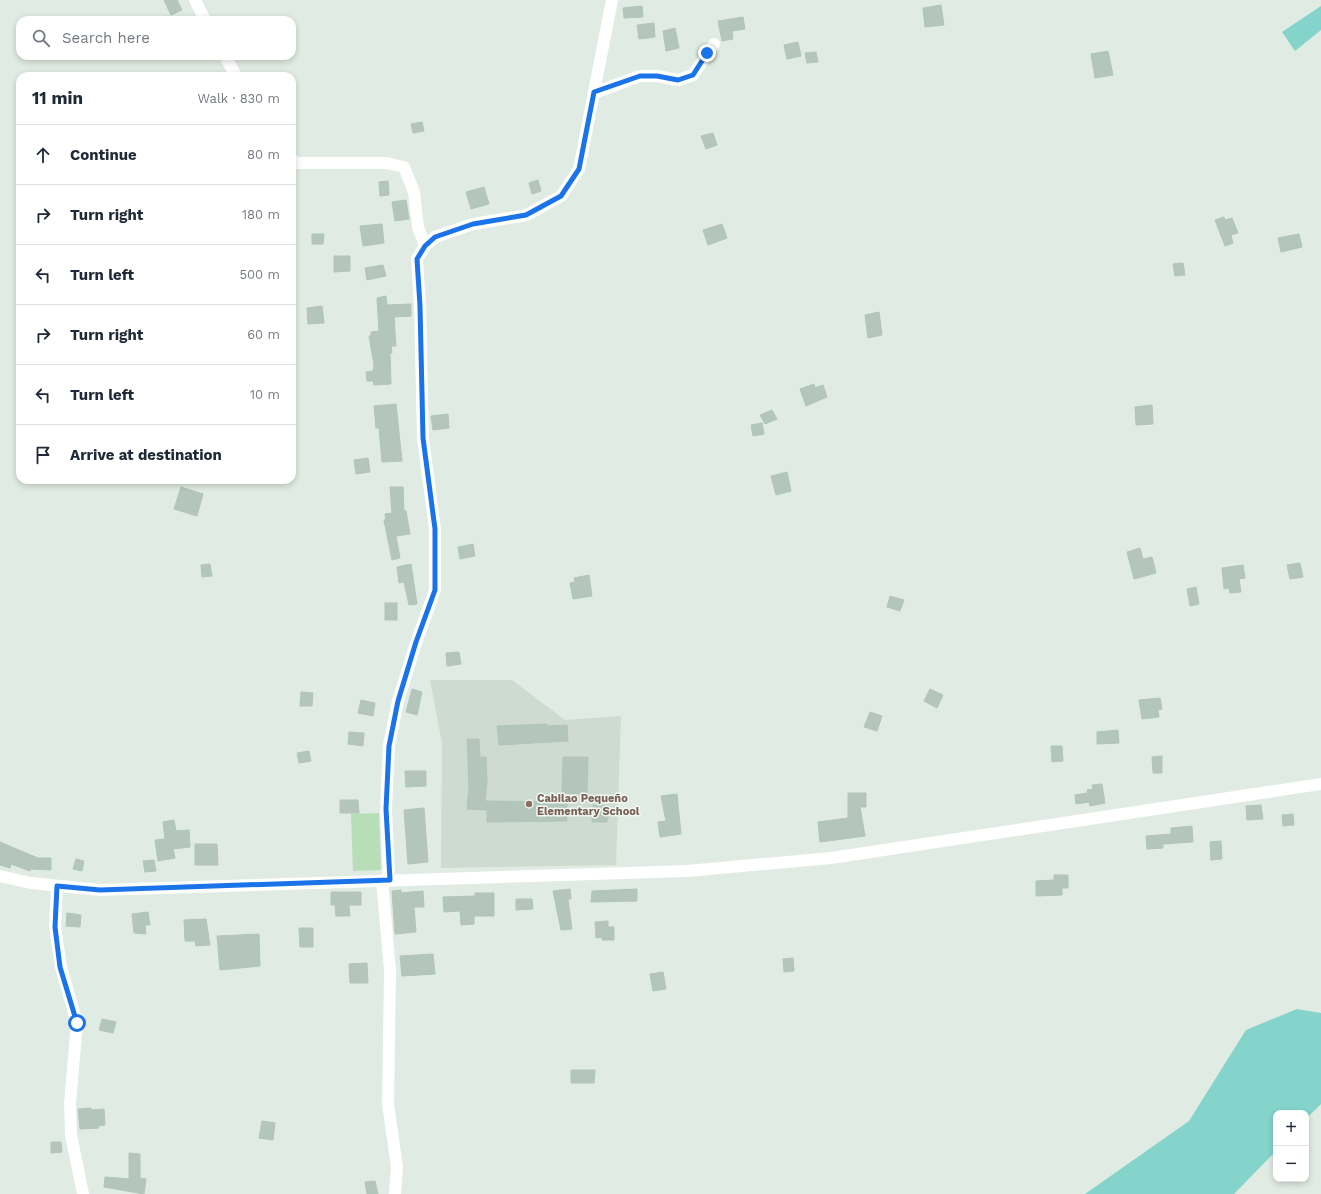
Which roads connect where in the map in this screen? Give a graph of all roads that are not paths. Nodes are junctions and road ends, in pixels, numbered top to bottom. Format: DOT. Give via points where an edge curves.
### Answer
graph roads {
  1 [pos="194,0"];
  2 [pos="612,0"];
  3 [pos="204,16"];
  4 [pos="714,44"];
  5 [pos="227,60"];
  6 [pos="234,72"];
  7 [pos="594,92"];
  8 [pos="296,163"];
  9 [pos="425,246"];
  10 [pos="1321,784"];
  11 [pos="0,876"];
  12 [pos="386,880"];
  13 [pos="57,886"];
  14 [pos="84,1194"];
  15 [pos="395,1194"];
  1 -- 3 [label="street"];
  2 -- 7 [label="street"];
  4 -- 7 [label="street" via="693,75 678,80 640,76"];
  5 -- 6 [label="street"];
  7 -- 9 [label="street" via="579,169 561,196 526,215 473,224 435,237"];
  8 -- 9 [label="street" via="386,163 404,167 414,192 418,227"];
  9 -- 12 [label="street" via="417,259 423,438 435,529 435,590 398,701 389,746"];
  10 -- 12 [label="street" via="831,858 687,871"];
  11 -- 13 [label="street"];
  12 -- 13 [label="street" via="100,890"];
  12 -- 15 [label="street" via="390,971 388,1104 397,1167"];
  13 -- 14 [label="street" via="55,927 60,967 77,1023 70,1119"];
}
